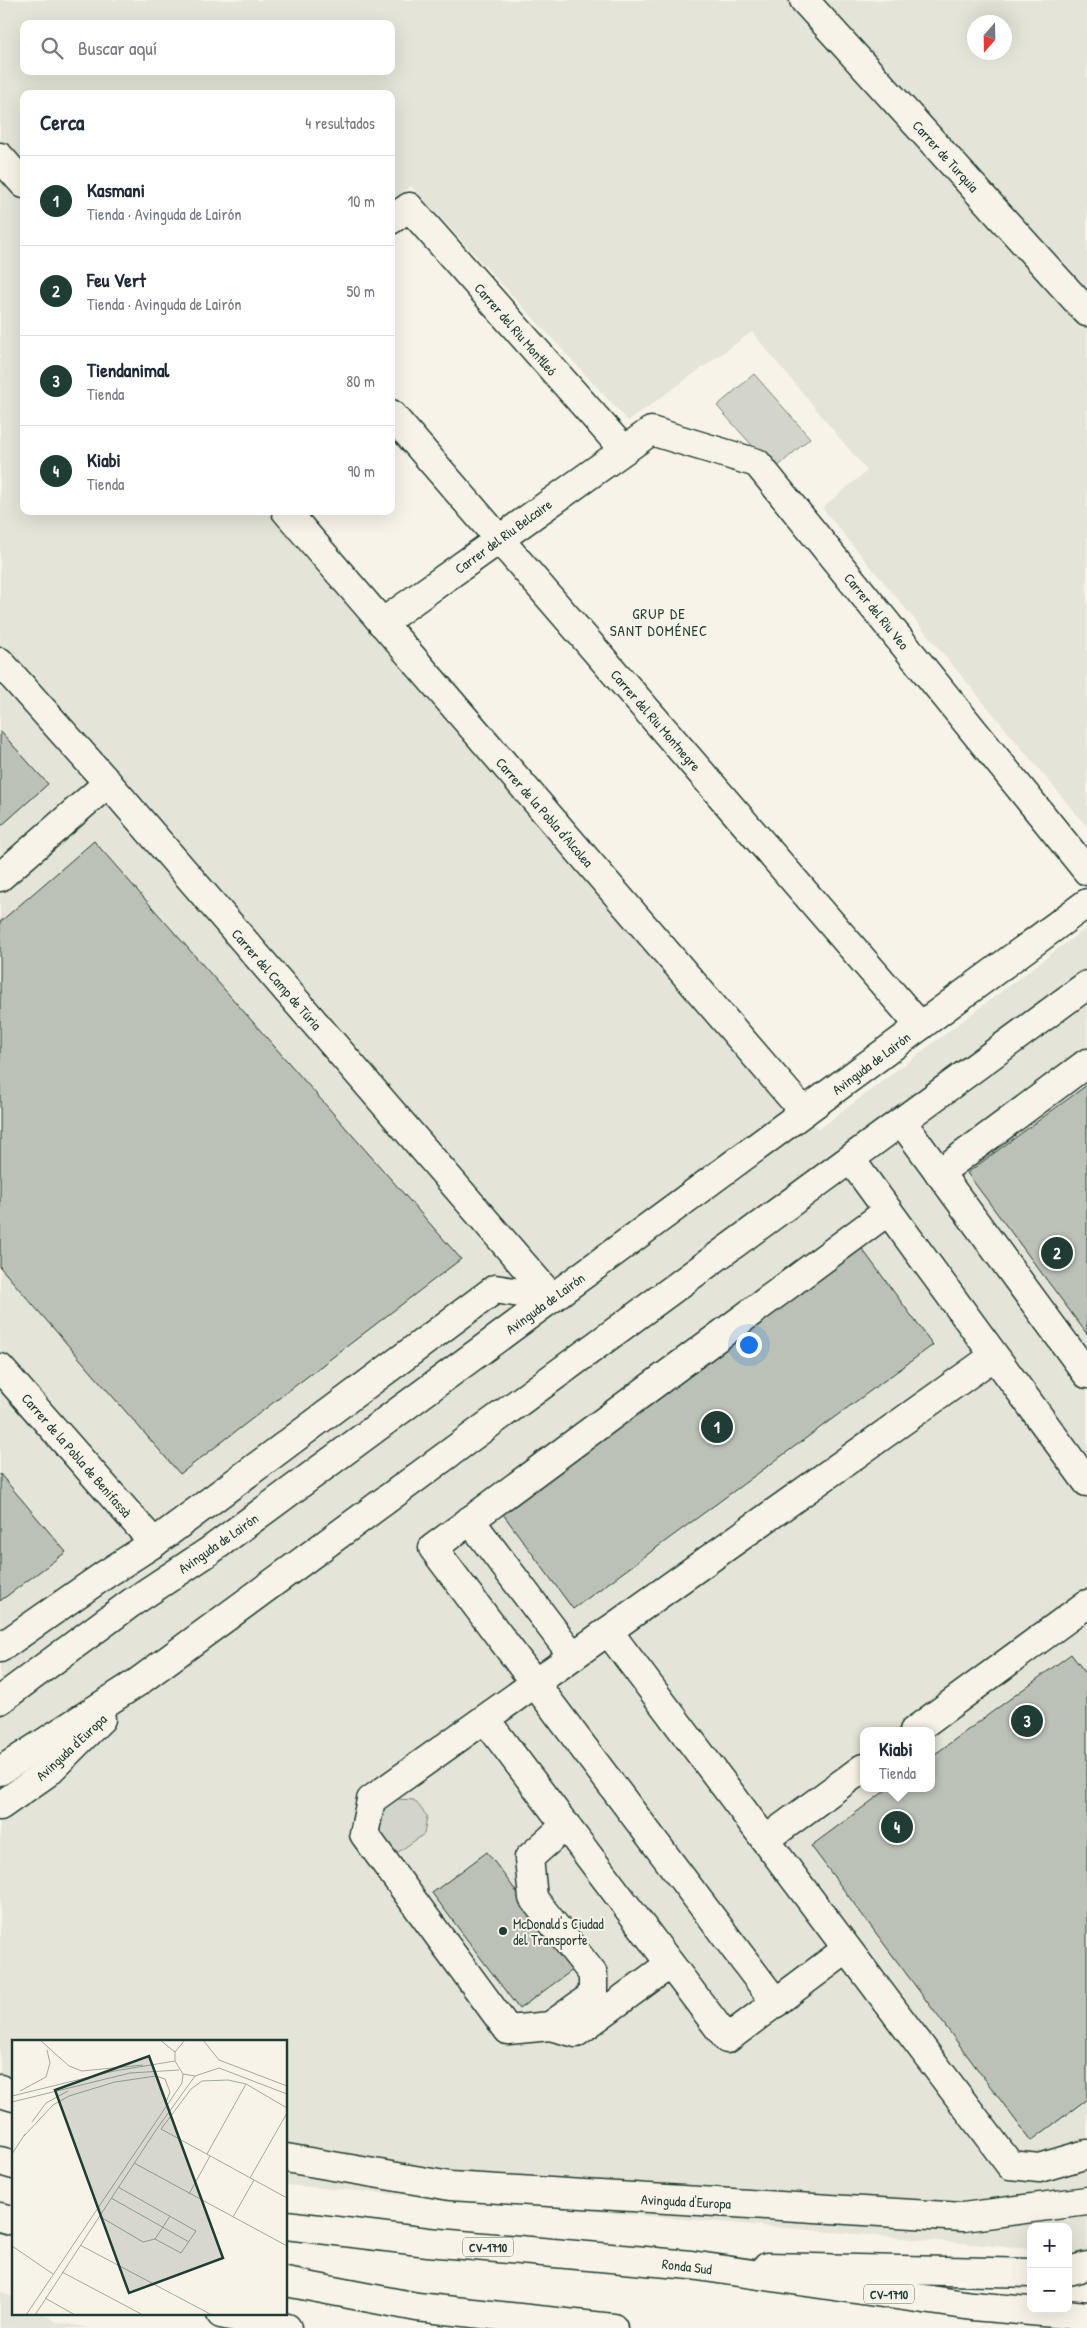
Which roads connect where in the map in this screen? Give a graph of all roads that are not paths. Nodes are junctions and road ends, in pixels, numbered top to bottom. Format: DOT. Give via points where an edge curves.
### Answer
graph roads {
  1 [pos="804,0"];
  2 [pos="0,157"];
  3 [pos="20,180"];
  4 [pos="400,214"];
  5 [pos="1087,312"];
  6 [pos="395,419"];
  7 [pos="624,450"];
  8 [pos="289,515"];
  9 [pos="499,538"];
  10 [pos="382,623"];
  11 [pos="0,662"];
  12 [pos="108,783"];
  13 [pos="1087,871"];
  14 [pos="0,878"];
  15 [pos="1087,903"];
  16 [pos="1087,985"];
  17 [pos="920,1026"];
  18 [pos="1087,1063"];
  19 [pos="804,1112"];
  20 [pos="902,1122"];
  21 [pos="851,1160"];
  22 [pos="939,1173"];
  23 [pos="888,1210"];
  24 [pos="552,1298"];
  25 [pos="994,1356"];
  26 [pos="0,1368"];
  27 [pos="1087,1374"];
  28 [pos="1087,1482"];
  29 [pos="470,1520"];
  30 [pos="154,1543"];
  31 [pos="106,1574"];
  32 [pos="131,1602"];
  33 [pos="1087,1604"];
  34 [pos="608,1631"];
  35 [pos="0,1648"];
  36 [pos="572,1656"];
  37 [pos="138,1682"];
  38 [pos="535,1684"];
  39 [pos="0,1700"];
  40 [pos="485,1719"];
  41 [pos="919,1727"];
  42 [pos="860,1770"];
  43 [pos="0,1771"];
  44 [pos="0,1806"];
  45 [pos="566,1825"];
  46 [pos="765,1840"];
  47 [pos="847,1950"];
  48 [pos="670,1964"];
  49 [pos="776,2003"];
  50 [pos="550,2026"];
  51 [pos="0,2089"];
  52 [pos="12,2096"];
  53 [pos="1087,2154"];
  54 [pos="288,2158"];
  55 [pos="1087,2201"];
  56 [pos="288,2226"];
  57 [pos="691,2265"];
  58 [pos="1087,2266"];
  59 [pos="1072,2270"];
  60 [pos="1027,2273"];
  61 [pos="288,2282"];
  62 [pos="230,2316"];
  63 [pos="1087,2316"];
  64 [pos="287,2328"];
  65 [pos="613,2328"];
  1 -- 5 [label="street, Carrer de Turquia"];
  2 -- 3 [label="street"];
  4 -- 7 [label="street, Carrer del Riu Montlleó"];
  6 -- 9 [label="street, Carrer del Riu Montnegre"];
  7 -- 9 [label="street, Carrer del Riu Belcaire"];
  7 -- 13 [label="street, Carrer del Riu Veo" via="651,431 757,463"];
  8 -- 10 [label="street, Carrer de la Pobla d'Alcolea"];
  9 -- 10 [label="street, Carrer del Riu Belcaire"];
  9 -- 17 [label="street, Carrer del Riu Montnegre"];
  10 -- 19 [label="street, Carrer de la Pobla d'Alcolea"];
  11 -- 12 [label="street, Carrer del Camp de Túria"];
  12 -- 14 [label="street"];
  12 -- 24 [label="street, Carrer del Camp de Túria"];
  15 -- 17 [label="street, Avinguda de Lairón"];
  16 -- 20 [label="street"];
  17 -- 19 [label="street, Avinguda de Lairón"];
  18 -- 22 [label="street"];
  19 -- 24 [label="street, Avinguda de Lairón"];
  20 -- 21 [label="street"];
  20 -- 22 [label="street"];
  21 -- 23 [label="street"];
  21 -- 37 [label="street"];
  22 -- 27 [label="street"];
  23 -- 25 [label="street"];
  23 -- 29 [label="street"];
  24 -- 30 [label="street" via="496,1289"];
  24 -- 32 [label="street, Avinguda de Lairón" via="208,1552"];
  25 -- 28 [label="street"];
  25 -- 34 [label="street"];
  26 -- 30 [label="street, Carrer de la Pobla de Benifassà"];
  29 -- 36 [label="street"];
  29 -- 38 [label="street" via="433,1548"];
  30 -- 31 [label="street"];
  31 -- 32 [label="street"];
  31 -- 35 [label="street"];
  32 -- 39 [label="street, Avinguda de Lairón"];
  33 -- 41 [label="street"];
  34 -- 36 [label="street"];
  34 -- 46 [label="street"];
  36 -- 38 [label="street"];
  37 -- 43 [label="street"];
  37 -- 44 [label="street, Avinguda d'Europa" via="47,1773"];
  38 -- 40 [label="street"];
  38 -- 49 [label="street"];
  40 -- 45 [label="street"];
  40 -- 50 [label="street" via="371,1800 364,1834 508,2030"];
  42 -- 46 [label="street"];
  45 -- 48 [label="street"];
  45 -- 50 [label="street" via="528,1858 533,1898 593,1974 593,1996"];
  46 -- 47 [label="street"];
  47 -- 49 [label="street"];
  47 -- 53 [label="street" via="1010,2166 1039,2168"];
  48 -- 49 [label="street" via="727,2039"];
  48 -- 50 [label="street" via="576,2033"];
  51 -- 52 [label="street"];
  54 -- 55 [label="street, Avinguda d'Europa" via="450,2186 962,2217"];
  56 -- 57 [label="street, Ronda Sud / CV-1710"];
  57 -- 60 [label="street"];
  57 -- 63 [label="street, Ronda Sud / CV-1710" via="972,2306"];
  58 -- 59 [label="street"];
  61 -- 65 [label="street" via="417,2307"];
  62 -- 64 [label="street"];
}
